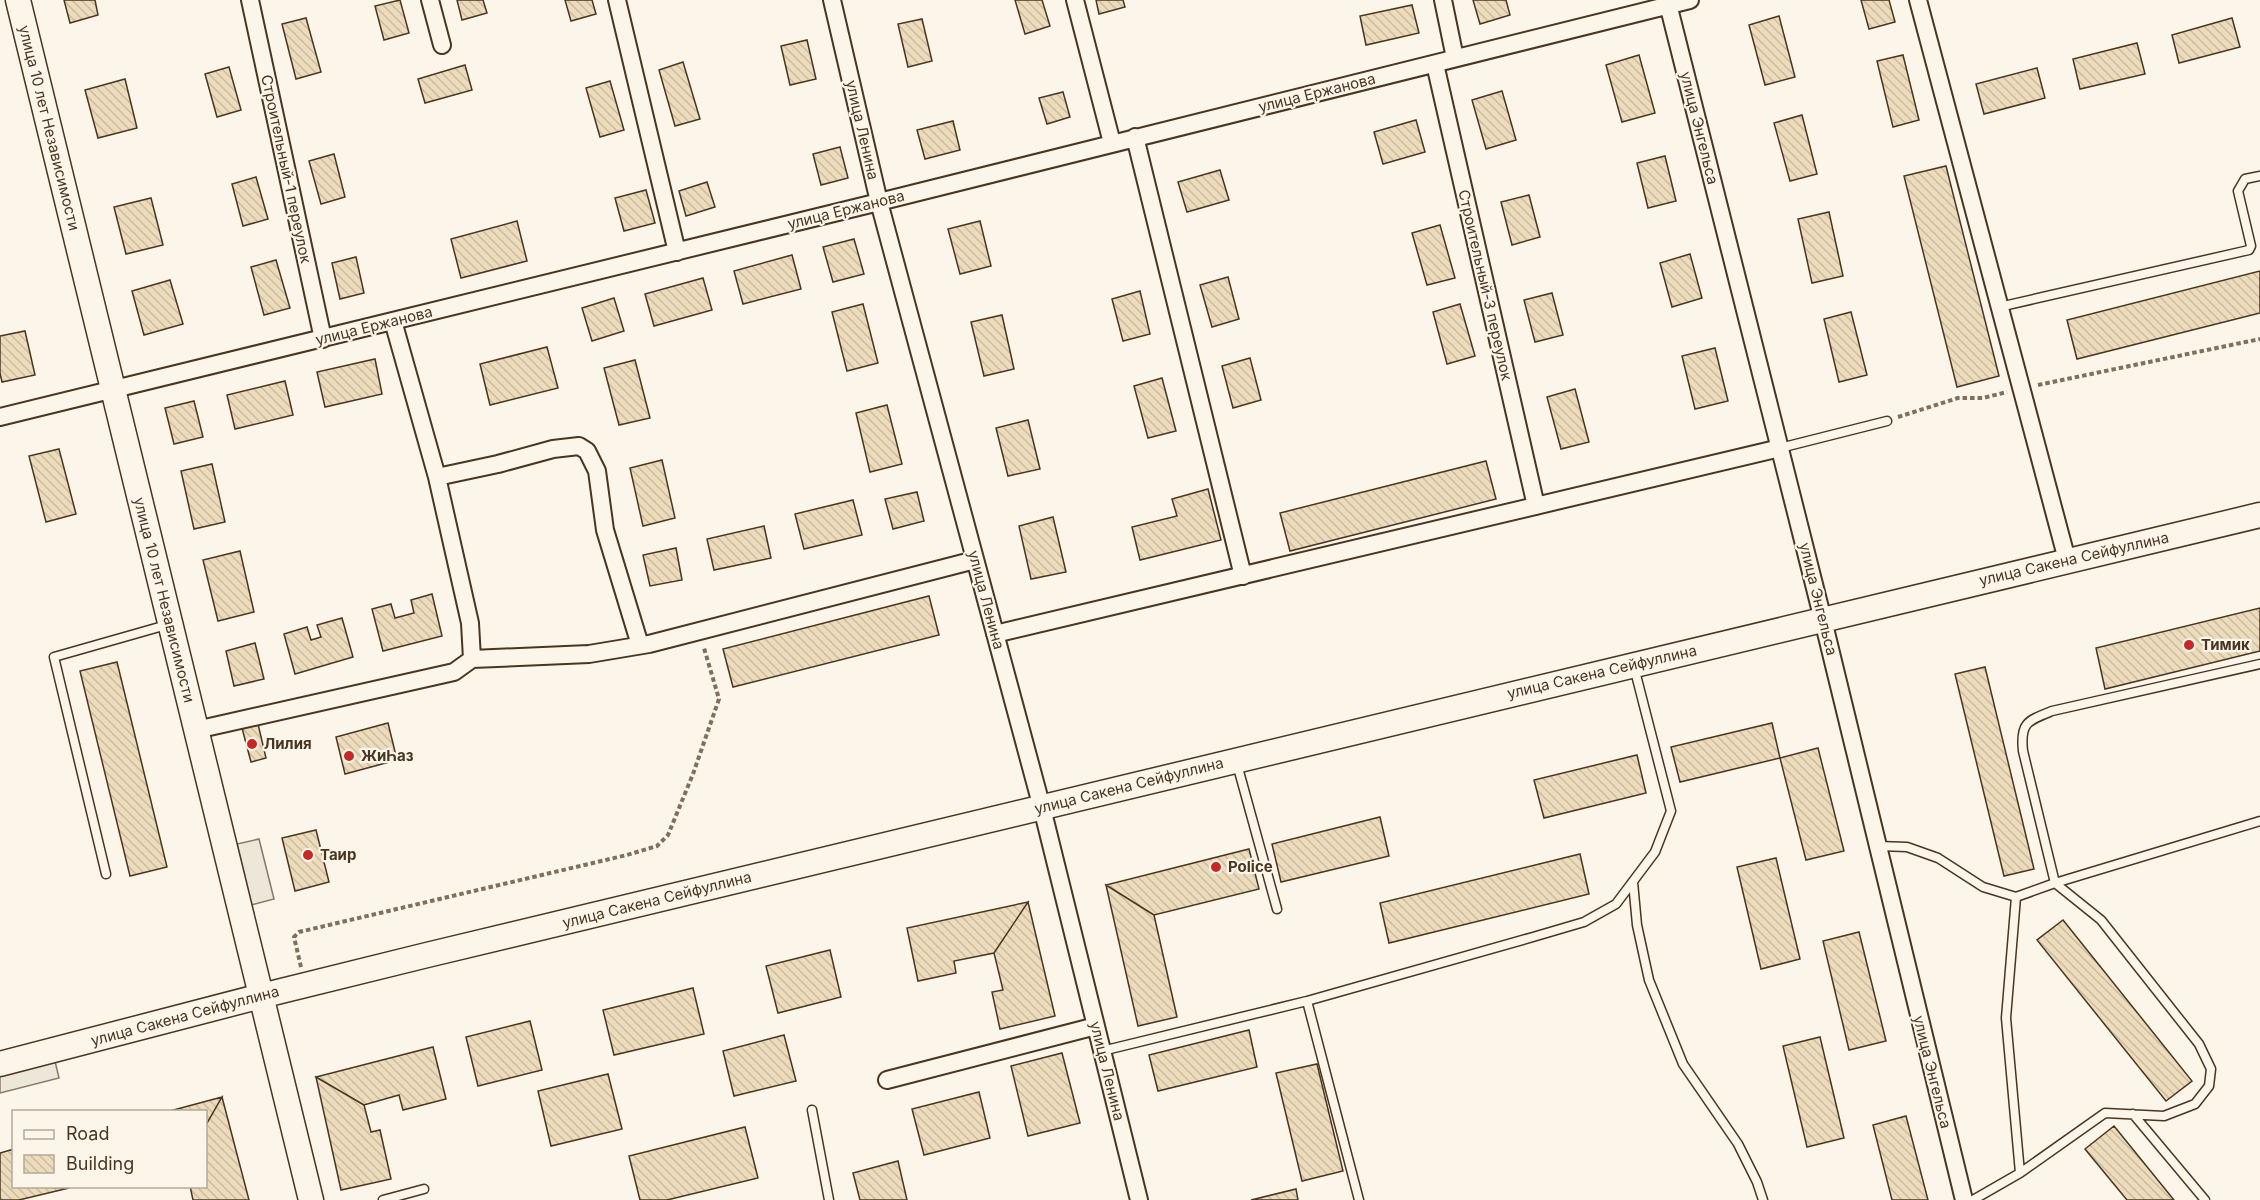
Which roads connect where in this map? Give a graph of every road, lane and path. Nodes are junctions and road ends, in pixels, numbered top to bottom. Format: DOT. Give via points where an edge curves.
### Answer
graph roads {
  1 [pos="18,0"];
  2 [pos="250,0"];
  3 [pos="430,0"];
  4 [pos="617,0"];
  5 [pos="832,0"];
  6 [pos="1075,0"];
  7 [pos="1443,0"];
  8 [pos="1690,0"];
  9 [pos="1918,0"];
  10 [pos="1667,3"];
  11 [pos="442,45"];
  12 [pos="1455,58"];
  13 [pos="1435,64"];
  14 [pos="1135,137"];
  15 [pos="1112,143"];
  16 [pos="2260,176"];
  17 [pos="879,202"];
  18 [pos="677,252"];
  19 [pos="1999,307"];
  20 [pos="393,321"];
  21 [pos="323,339"];
  22 [pos="2260,339"];
  23 [pos="2021,389"];
  24 [pos="113,390"];
  25 [pos="0,417"];
  26 [pos="1887,421"];
  27 [pos="1780,448"];
  28 [pos="437,477"];
  29 [pos="1536,506"];
  30 [pos="2260,515"];
  31 [pos="975,560"];
  32 [pos="2067,560"];
  33 [pos="1243,576"];
  34 [pos="1823,620"];
  35 [pos="170,624"];
  36 [pos="699,630"];
  37 [pos="995,634"];
  38 [pos="640,645"];
  39 [pos="472,659"];
  40 [pos="1633,664"];
  41 [pos="2260,664"];
  42 [pos="196,730"];
  43 [pos="1237,760"];
  44 [pos="1042,808"];
  45 [pos="2260,821"];
  46 [pos="1878,846"];
  47 [pos="106,874"];
  48 [pos="1633,882"];
  49 [pos="2055,883"];
  50 [pos="2016,897"];
  51 [pos="1277,909"];
  52 [pos="305,985"];
  53 [pos="261,996"];
  54 [pos="1307,1001"];
  55 [pos="1096,1026"];
  56 [pos="1102,1051"];
  57 [pos="0,1064"];
  58 [pos="887,1080"];
  59 [pos="812,1110"];
  60 [pos="2133,1114"];
  61 [pos="2020,1173"];
  62 [pos="424,1189"];
  63 [pos="311,1200"];
  64 [pos="383,1200"];
  65 [pos="829,1200"];
  66 [pos="1139,1200"];
  67 [pos="1359,1200"];
  68 [pos="1763,1200"];
  69 [pos="1964,1200"];
  70 [pos="1973,1200"];
  71 [pos="2205,1200"];
  1 -- 24 [label="street, улица 10 лет Независимости"];
  2 -- 21 [label="street, Строительный-1 переулок"];
  3 -- 11 [label="street"];
  4 -- 18 [label="street"];
  5 -- 17 [label="street, улица Ленина"];
  6 -- 15 [label="street"];
  7 -- 12 [label="street"];
  8 -- 10 [label="street, улица Ержанова"];
  9 -- 19 [label="street"];
  10 -- 12 [label="street, улица Ержанова"];
  10 -- 27 [label="street, улица Энгельса"];
  12 -- 13 [label="street, улица Ержанова"];
  13 -- 14 [label="street, улица Ержанова"];
  13 -- 29 [label="street, Строительный-3 переулок"];
  14 -- 15 [label="street, улица Ержанова"];
  14 -- 33 [label="street"];
  15 -- 17 [label="street, улица Ержанова"];
  16 -- 19 [label="lane" via="2245,180 2238,191 2249,250"];
  17 -- 18 [label="street, улица Ержанова"];
  17 -- 31 [label="street, улица Ленина"];
  18 -- 20 [label="street, улица Ержанова"];
  19 -- 23 [label="street"];
  20 -- 21 [label="street, улица Ержанова"];
  20 -- 28 [label="street"];
  21 -- 24 [label="street, улица Ержанова"];
  22 -- 23 [label="path"];
  23 -- 26 [label="path" via="1983,398 1958,398"];
  23 -- 32 [label="street"];
  24 -- 25 [label="street, улица Ержанова"];
  24 -- 35 [label="street, улица 10 лет Независимости"];
  26 -- 27 [label="lane"];
  27 -- 29 [label="street"];
  27 -- 34 [label="street, улица Энгельса"];
  28 -- 38 [label="street" via="553,449 579,446 587,451 597,471 605,530"];
  28 -- 39 [label="street" via="470,623"];
  29 -- 33 [label="street"];
  30 -- 32 [label="street, улица Сакена Сейфуллина"];
  31 -- 36 [label="street"];
  31 -- 37 [label="street, улица Ленина"];
  32 -- 34 [label="street, улица Сакена Сейфуллина"];
  33 -- 37 [label="street"];
  34 -- 40 [label="street, улица Сакена Сейфуллина"];
  34 -- 46 [label="street, улица Энгельса"];
  35 -- 42 [label="street, улица 10 лет Независимости"];
  35 -- 47 [label="lane" via="54,657"];
  36 -- 38 [label="street"];
  36 -- 52 [label="path" via="718,699 668,835 657,846 299,932 294,937"];
  37 -- 44 [label="street, улица Ленина"];
  38 -- 39 [label="street" via="589,654"];
  39 -- 42 [label="street" via="454,672"];
  40 -- 43 [label="street, улица Сакена Сейфуллина"];
  40 -- 48 [label="lane" via="1671,811 1655,852"];
  41 -- 49 [label="lane" via="2052,711 2025,726 2021,735 2023,751"];
  42 -- 53 [label="street, улица 10 лет Независимости"];
  43 -- 44 [label="street, улица Сакена Сейфуллина"];
  43 -- 51 [label="lane"];
  44 -- 52 [label="street, улица Сакена Сейфуллина"];
  44 -- 55 [label="street, улица Ленина"];
  45 -- 49 [label="lane"];
  46 -- 50 [label="lane" via="1907,846 1938,858 1983,887"];
  46 -- 69 [label="street, улица Энгельса"];
  48 -- 54 [label="lane" via="1616,904 1584,922"];
  48 -- 68 [label="lane" via="1649,980 1683,1064 1738,1144"];
  49 -- 50 [label="lane"];
  49 -- 60 [label="lane" via="2101,920 2199,1044 2211,1070 2209,1086 2194,1104 2164,1116"];
  50 -- 61 [label="lane" via="2006,1018"];
  52 -- 53 [label="street, улица Сакена Сейфуллина"];
  53 -- 57 [label="street, улица Сакена Сейфуллина"];
  53 -- 63 [label="street, улица 10 лет Независимости"];
  54 -- 56 [label="lane"];
  54 -- 67 [label="lane"];
  55 -- 56 [label="street, улица Ленина"];
  55 -- 58 [label="street"];
  56 -- 66 [label="street, улица Ленина"];
  59 -- 65 [label="lane"];
  60 -- 61 [label="lane" via="2105,1113"];
  60 -- 71 [label="lane"];
  61 -- 70 [label="lane"];
  62 -- 64 [label="lane"];
}
